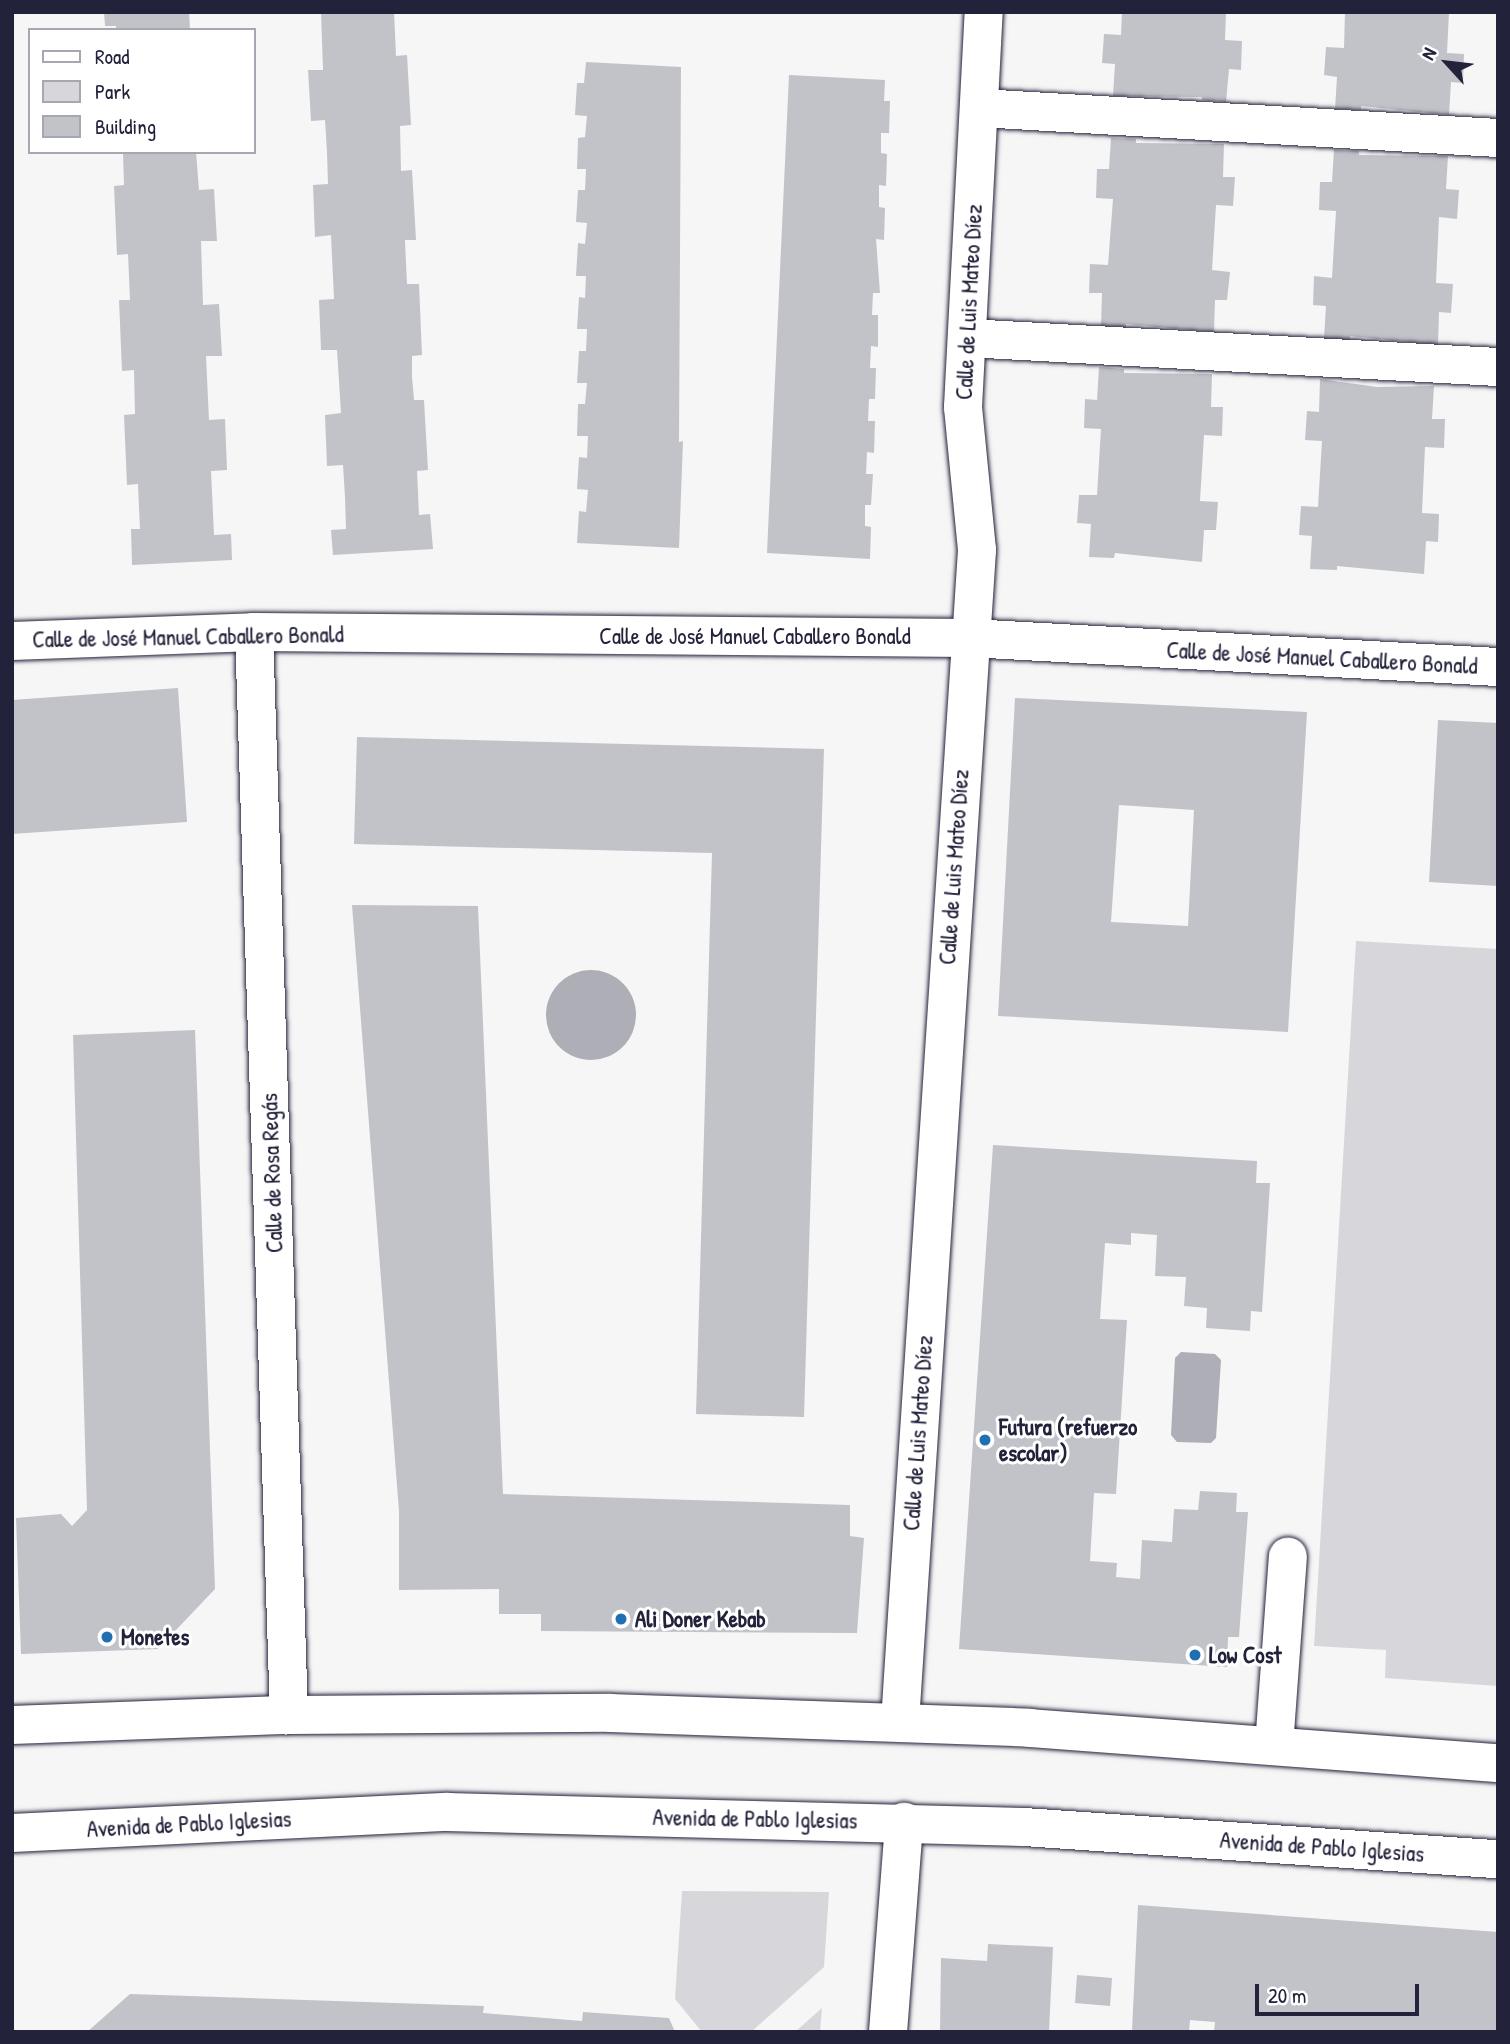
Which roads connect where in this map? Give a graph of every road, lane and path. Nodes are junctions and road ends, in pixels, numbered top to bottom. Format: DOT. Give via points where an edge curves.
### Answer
graph roads {
  1 [pos="984,12"];
  2 [pos="979,108"];
  3 [pos="1498,138"];
  4 [pos="967,338"];
  5 [pos="1498,368"];
  6 [pos="254,632"];
  7 [pos="968,638"];
  8 [pos="12,641"];
  9 [pos="1498,667"];
  10 [pos="1288,1557"];
  11 [pos="289,1715"];
  12 [pos="900,1722"];
  13 [pos="12,1725"];
  14 [pos="1274,1746"];
  15 [pos="1498,1763"];
  16 [pos="904,1822"];
  17 [pos="12,1833"];
  18 [pos="1498,1859"];
  19 [pos="888,2032"];
  1 -- 2 [label="street, Calle de Luis Mateo Díez"];
  2 -- 3 [label="street"];
  2 -- 4 [label="street, Calle de Luis Mateo Díez"];
  4 -- 5 [label="street"];
  4 -- 7 [label="street, Calle de Luis Mateo Díez" via="963,407 977,550"];
  6 -- 7 [label="street, Calle de José Manuel Caballero Bonald"];
  6 -- 8 [label="street, Calle de José Manuel Caballero Bonald"];
  6 -- 11 [label="street, Calle de Rosa Regás"];
  7 -- 9 [label="street, Calle de José Manuel Caballero Bonald"];
  7 -- 12 [label="street, Calle de Luis Mateo Díez"];
  10 -- 14 [label="street"];
  11 -- 12 [label="street" via="610,1713"];
  11 -- 13 [label="street"];
  12 -- 14 [label="street"];
  14 -- 15 [label="street"];
  16 -- 17 [label="street, Avenida de Pablo Iglesias" via="447,1812"];
  16 -- 18 [label="street, Avenida de Pablo Iglesias"];
  16 -- 19 [label="street"];
}
